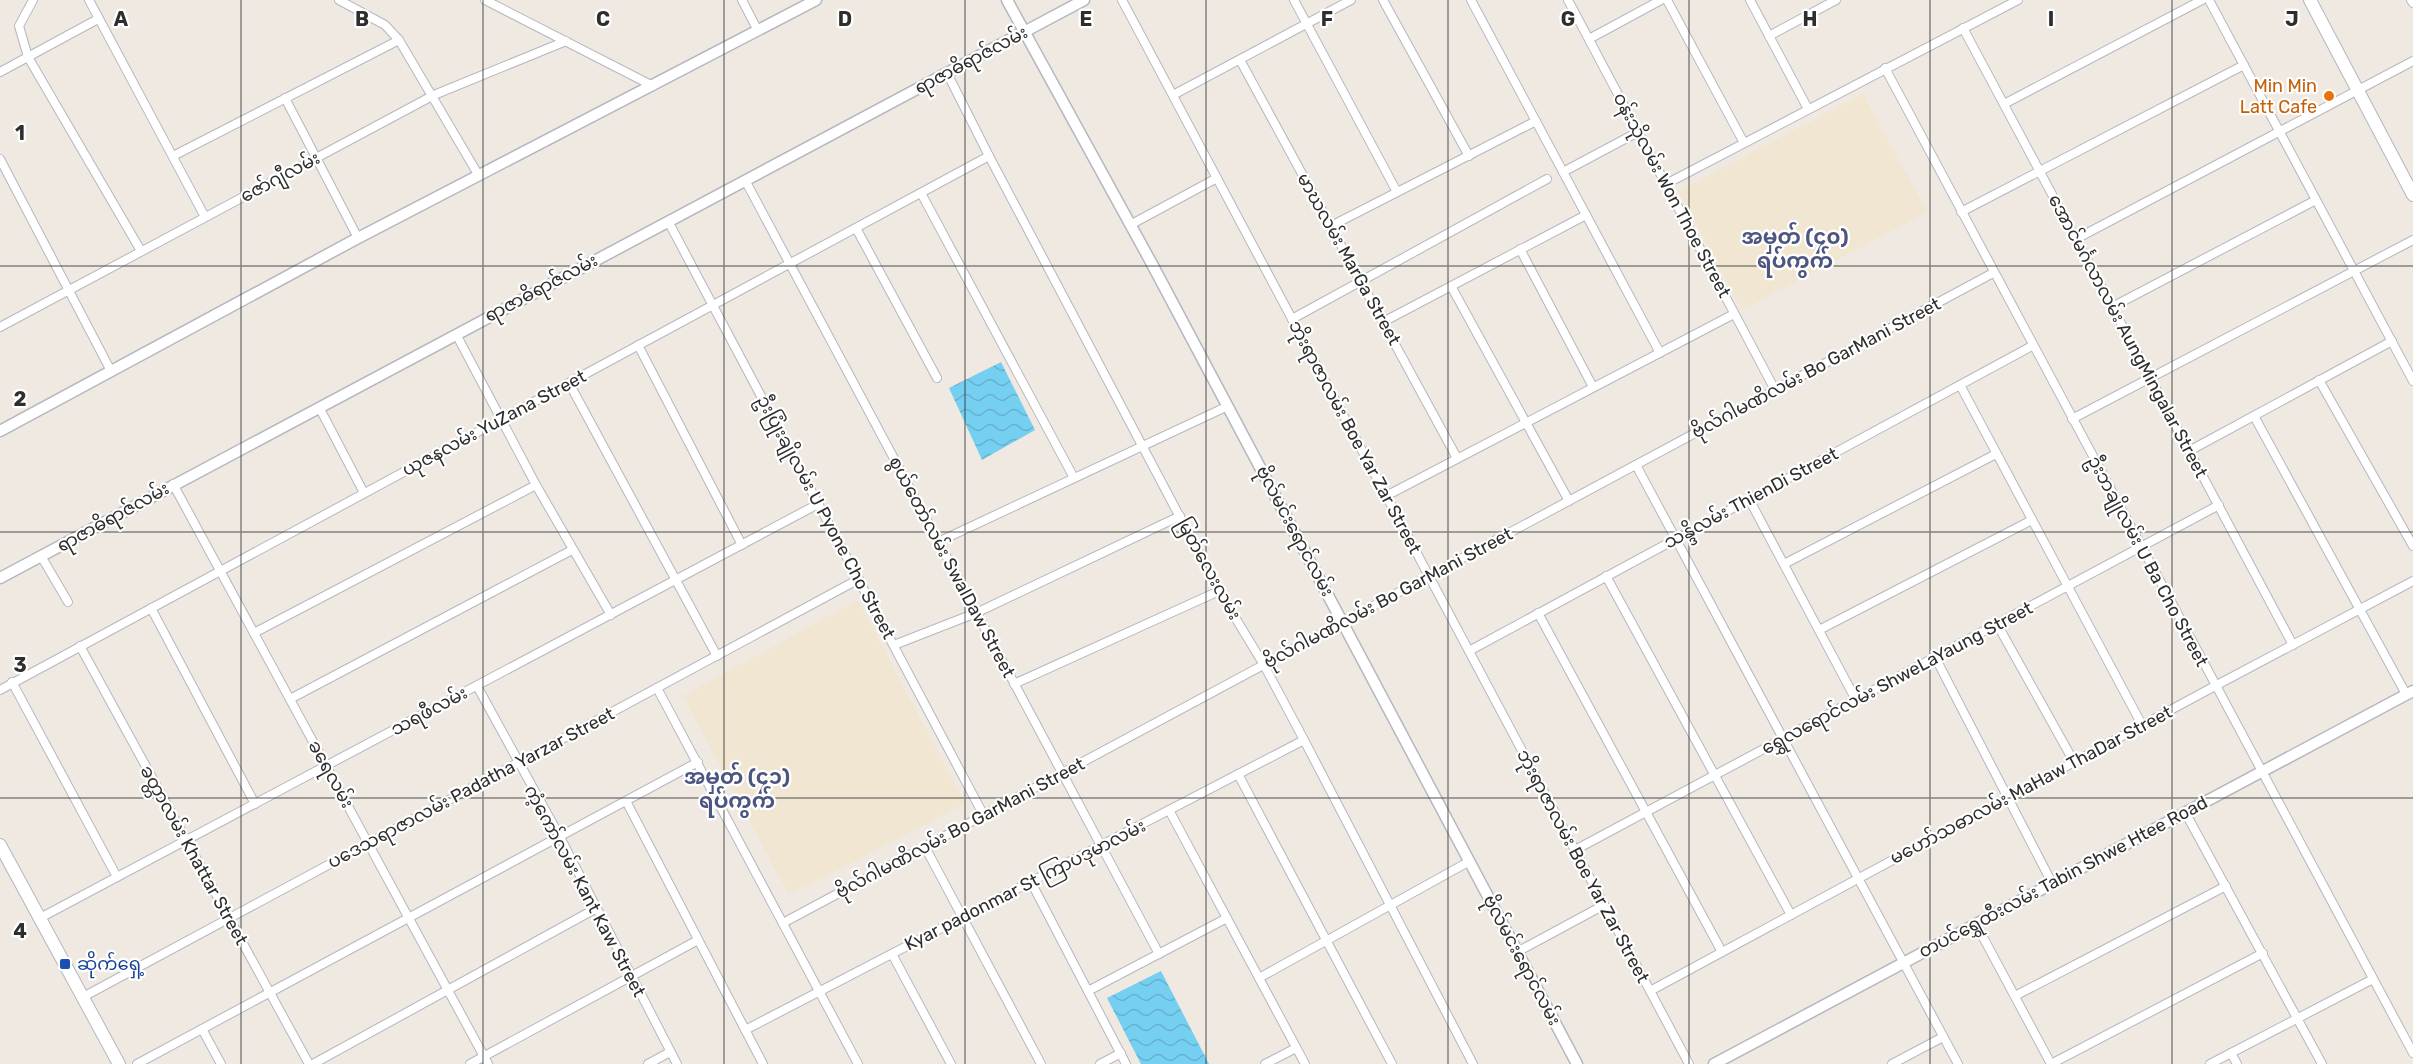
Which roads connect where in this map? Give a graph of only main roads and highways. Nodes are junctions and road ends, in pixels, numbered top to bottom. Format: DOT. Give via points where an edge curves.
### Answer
graph roads {
  1 [pos="2310,0"];
  2 [pos="2413,195"];
  3 [pos="0,845"];
  4 [pos="119,1064"];
  1 -- 2 [label="main road"];
  3 -- 4 [label="main road"];
}
